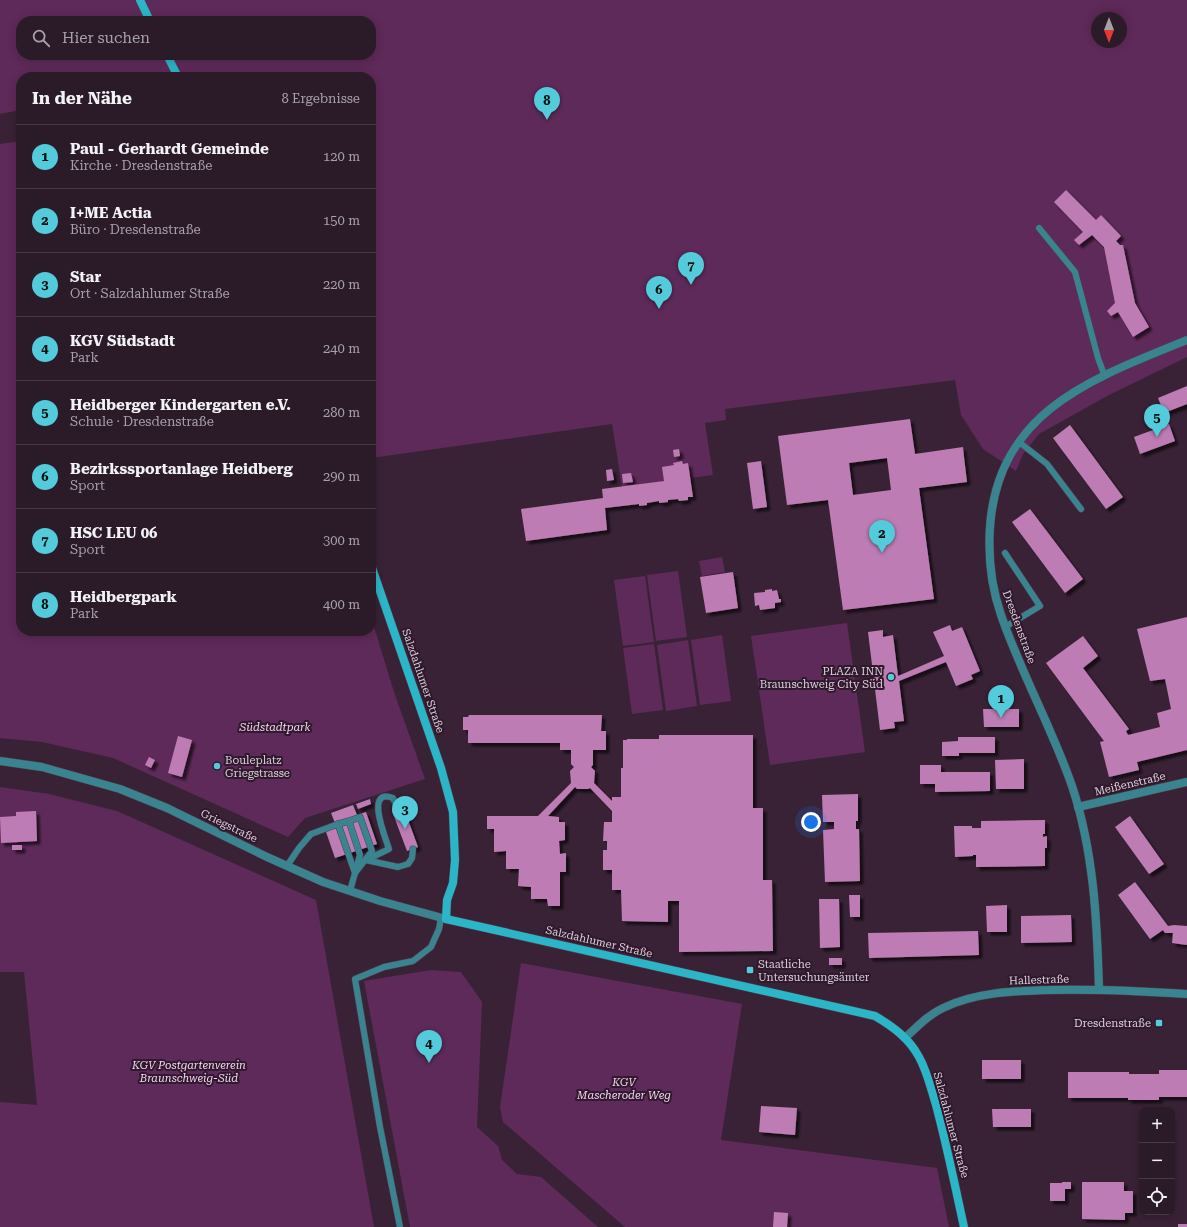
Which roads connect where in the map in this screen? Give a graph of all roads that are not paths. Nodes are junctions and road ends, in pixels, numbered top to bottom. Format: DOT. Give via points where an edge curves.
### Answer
graph roads {
  1 [pos="140,0"];
  2 [pos="148,16"];
  3 [pos="170,60"];
  4 [pos="176,72"];
  5 [pos="1039,228"];
  6 [pos="1187,340"];
  7 [pos="1104,374"];
  8 [pos="1019,442"];
  9 [pos="1081,509"];
  10 [pos="1005,553"];
  11 [pos="376,580"];
  12 [pos="1005,627"];
  13 [pos="0,762"];
  14 [pos="1187,782"];
  15 [pos="1078,807"];
  16 [pos="398,808"];
  17 [pos="349,821"];
  18 [pos="338,824"];
  19 [pos="412,849"];
  20 [pos="366,860"];
  21 [pos="287,866"];
  22 [pos="355,873"];
  23 [pos="350,891"];
  24 [pos="443,918"];
  25 [pos="1099,989"];
  26 [pos="1187,994"];
  27 [pos="905,1038"];
  28 [pos="400,1227"];
  29 [pos="964,1227"];
  1 -- 2 [label="main road"];
  3 -- 4 [label="main road"];
  5 -- 7 [label="lane" via="1075,272"];
  6 -- 7 [label="street, Dresdenstraße"];
  7 -- 8 [label="street, Dresdenstraße" via="1051,407"];
  8 -- 9 [label="lane" via="1047,464"];
  8 -- 12 [label="street, Dresdenstraße" via="1001,473 992,503 990,528 991,574 995,597"];
  10 -- 12 [label="lane" via="1040,606"];
  11 -- 24 [label="main road, Salzdahlumer Straße" via="441,768 453,812 453,883"];
  12 -- 15 [label="street, Dresdenstraße" via="1049,728"];
  13 -- 21 [label="street, Griegstraße" via="42,767 120,789 167,808"];
  14 -- 15 [label="street, Meißenstraße"];
  15 -- 25 [label="street, Dresdenstraße" via="1094,890"];
  16 -- 20 [label="lane" via="394,798 381,799 378,813 389,849"];
  17 -- 18 [label="lane"];
  17 -- 20 [label="lane" via="360,817 372,851"];
  17 -- 22 [label="lane" via="360,855"];
  18 -- 21 [label="lane" via="311,834"];
  18 -- 22 [label="lane"];
  19 -- 20 [label="lane" via="412,858 408,864 398,867"];
  20 -- 22 [label="lane"];
  21 -- 23 [label="street, Griegstraße"];
  22 -- 23 [label="lane"];
  23 -- 24 [label="street, Griegstraße"];
  24 -- 27 [label="main road, Salzdahlumer Straße" via="875,1016"];
  24 -- 28 [label="lane" via="431,946 413,961 384,966 355,979 380,1128"];
  25 -- 26 [label="street, Hallestraße"];
  25 -- 27 [label="street, Hallestraße" via="1004,992 968,999 932,1014"];
  27 -- 29 [label="main road, Salzdahlumer Straße" via="919,1056 928,1079 945,1138"];
}
